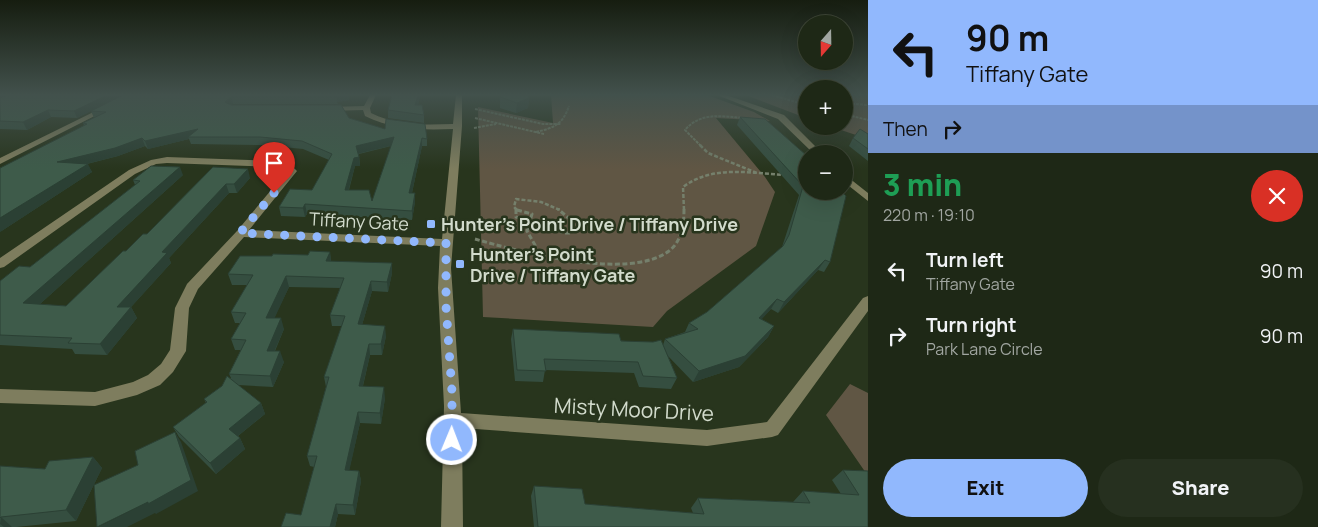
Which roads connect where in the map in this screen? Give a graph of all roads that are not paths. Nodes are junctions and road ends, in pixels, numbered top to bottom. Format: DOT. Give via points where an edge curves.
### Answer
graph roads {
  1 [pos="83,120"];
  2 [pos="379,120"];
  3 [pos="458,120"];
  4 [pos="784,120"];
  5 [pos="458,126"];
  6 [pos="810,145"];
  7 [pos="0,161"];
  8 [pos="853,185"];
  9 [pos="868,198"];
  10 [pos="240,233"];
  11 [pos="446,243"];
  12 [pos="0,264"];
  13 [pos="868,301"];
  14 [pos="0,396"];
  15 [pos="453,420"];
  16 [pos="452,527"];
  1 -- 7 [label="street"];
  2 -- 5 [label="street" via="410,126"];
  3 -- 5 [label="street"];
  4 -- 6 [label="street"];
  5 -- 11 [label="street"];
  8 -- 9 [label="street"];
  10 -- 11 [label="street, Tiffany Gate"];
  10 -- 12 [label="street" via="290,174 292,171 288,167 278,164 160,161 132,172"];
  10 -- 14 [label="street" via="186,296 179,320 178,351 154,380 95,399"];
  11 -- 15 [label="street"];
  13 -- 15 [label="street, Misty Moor Drive" via="772,429 707,438"];
  15 -- 16 [label="street"];
}
